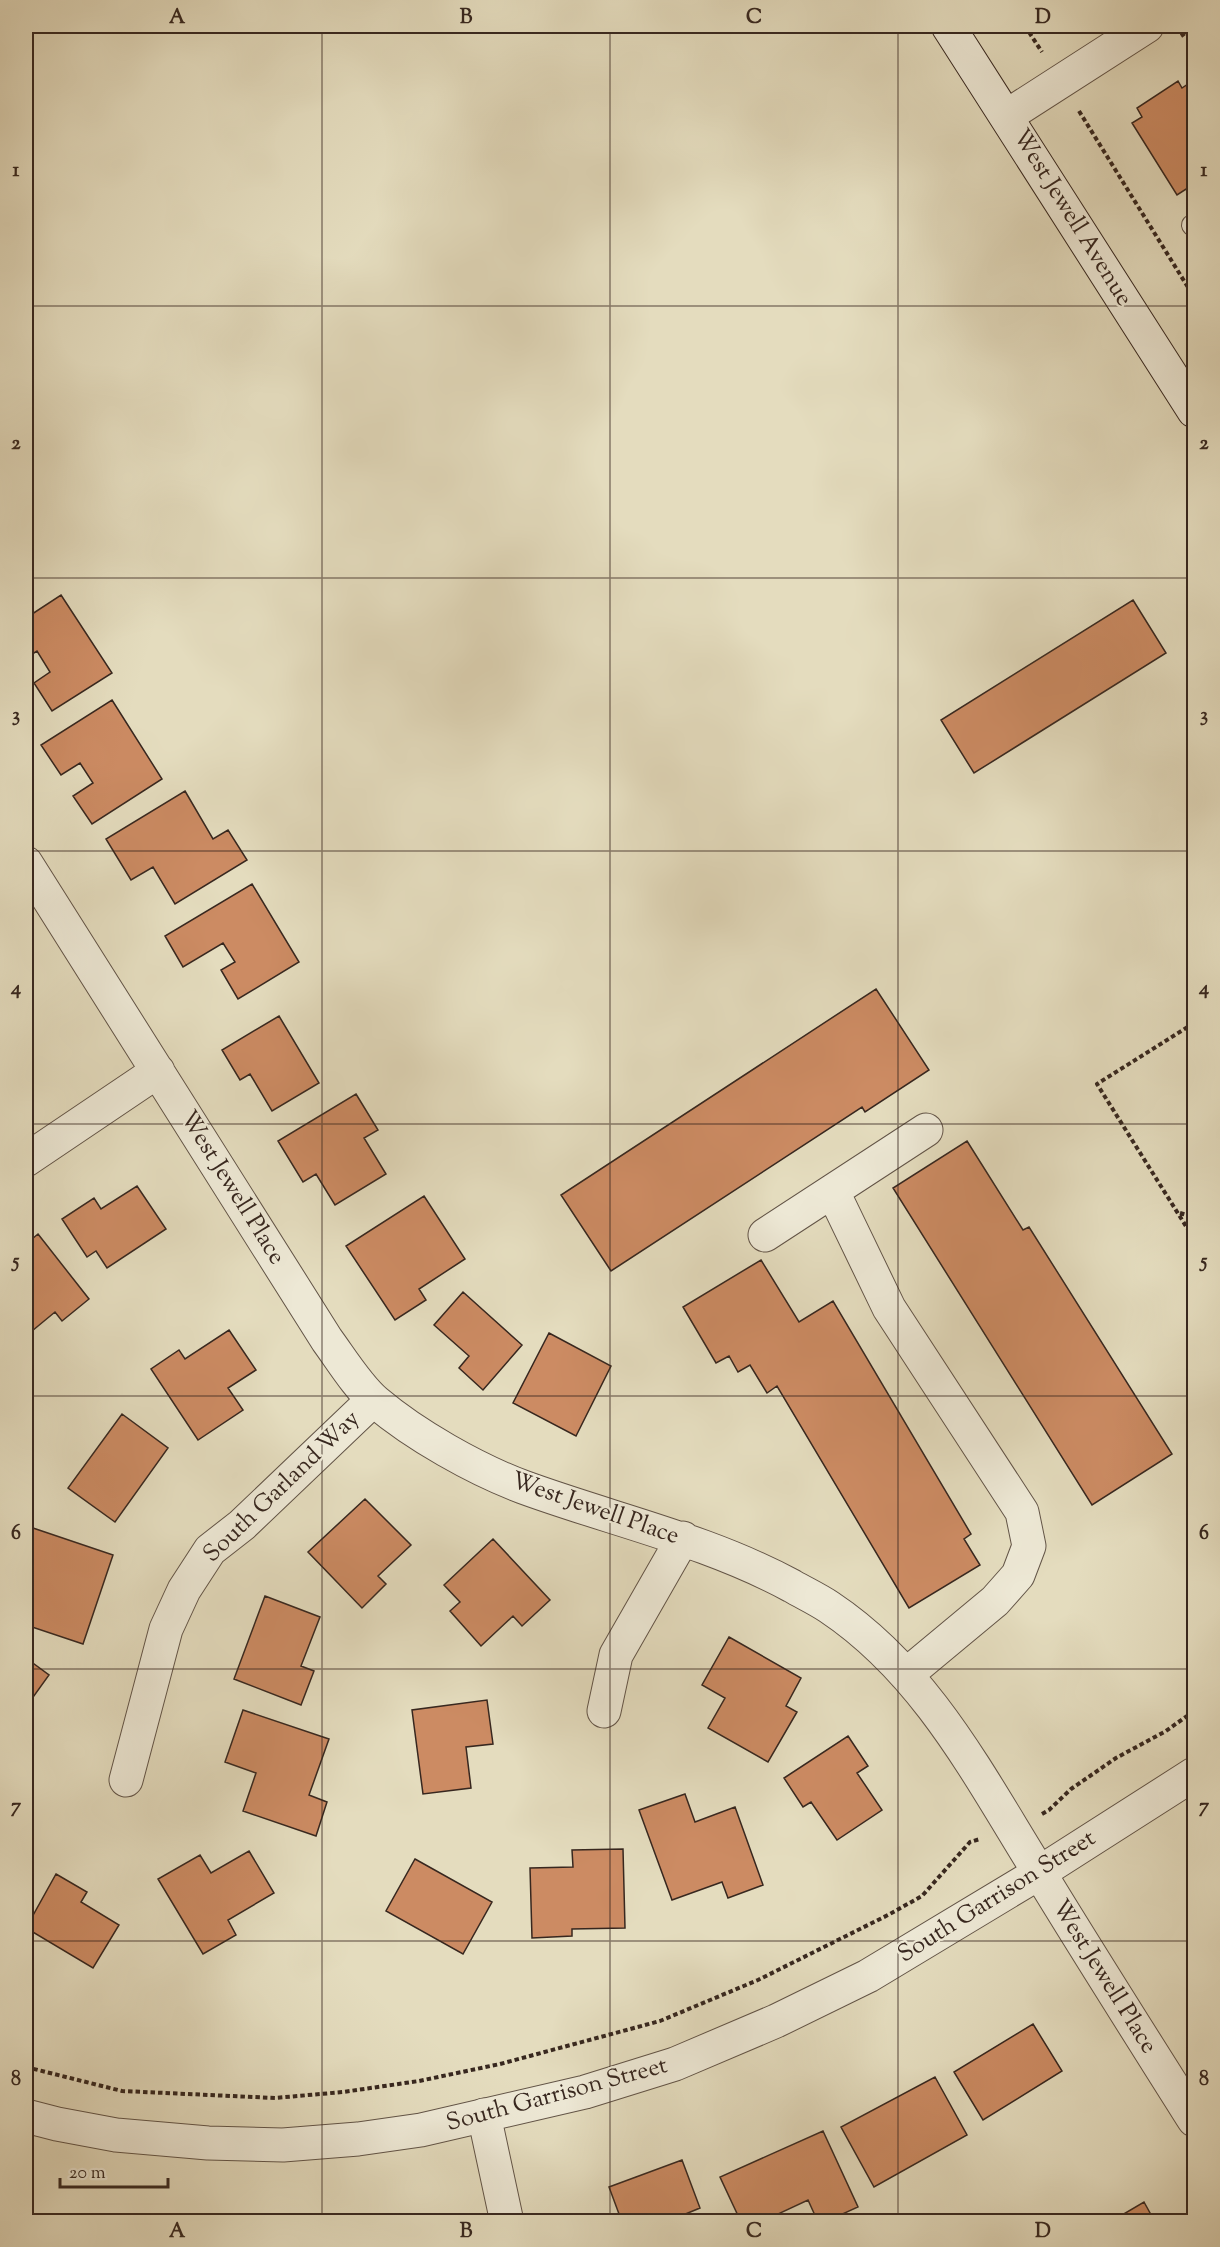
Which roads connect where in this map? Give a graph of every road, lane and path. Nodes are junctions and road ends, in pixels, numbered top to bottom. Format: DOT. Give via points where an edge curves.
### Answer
graph roads {
  1 [pos="948,26"];
  2 [pos="1025,26"];
  3 [pos="1147,26"];
  4 [pos="1043,54"];
  5 [pos="1075,105"];
  6 [pos="1007,116"];
  7 [pos="1194,297"];
  8 [pos="1194,411"];
  9 [pos="26,863"];
  10 [pos="1194,1023"];
  11 [pos="158,1071"];
  12 [pos="926,1130"];
  13 [pos="26,1160"];
  14 [pos="833,1192"];
  15 [pos="1179,1213"];
  16 [pos="1194,1216"];
  17 [pos="765,1235"];
  18 [pos="1194,1239"];
  19 [pos="373,1400"];
  20 [pos="683,1538"];
  21 [pos="906,1675"];
  22 [pos="603,1711"];
  23 [pos="1194,1711"];
  24 [pos="1194,1774"];
  25 [pos="126,1780"];
  26 [pos="1049,1810"];
  27 [pos="984,1838"];
  28 [pos="1040,1874"];
  29 [pos="26,2067"];
  30 [pos="484,2115"];
  31 [pos="26,2116"];
  32 [pos="1194,2120"];
  33 [pos="507,2222"];
  1 -- 6 [label="street, West Jewell Avenue"];
  2 -- 4 [label="path"];
  3 -- 6 [label="street"];
  5 -- 7 [label="path"];
  6 -- 8 [label="street, West Jewell Avenue"];
  9 -- 11 [label="street, West Jewell Place"];
  10 -- 15 [label="path" via="1097,1084"];
  11 -- 13 [label="street"];
  11 -- 19 [label="street, West Jewell Place" via="327,1340"];
  12 -- 14 [label="street"];
  14 -- 17 [label="street"];
  14 -- 21 [label="street" via="889,1308 1022,1512 1029,1546 1018,1575 995,1601"];
  15 -- 16 [label="path"];
  15 -- 18 [label="path"];
  19 -- 20 [label="street, West Jewell Place" via="417,1433 520,1486"];
  19 -- 25 [label="street, South Garland Way" via="242,1525 210,1550 184,1590 166,1629"];
  20 -- 21 [label="street, West Jewell Place" via="765,1572 829,1606 875,1643"];
  20 -- 22 [label="street" via="616,1655"];
  21 -- 28 [label="street, West Jewell Place" via="965,1750"];
  23 -- 26 [label="path" via="1116,1758 1071,1789"];
  24 -- 28 [label="street, South Garrison Street"];
  27 -- 29 [label="path" via="970,1842 922,1896 759,1980 660,2021 500,2064 419,2081 275,2098 122,2091"];
  28 -- 30 [label="street, South Garrison Street" via="868,1976 776,2021 660,2070"];
  28 -- 32 [label="street, West Jewell Place"];
  30 -- 31 [label="street, South Garrison Street" via="421,2130 283,2145 116,2135"];
  30 -- 33 [label="street"];
}
